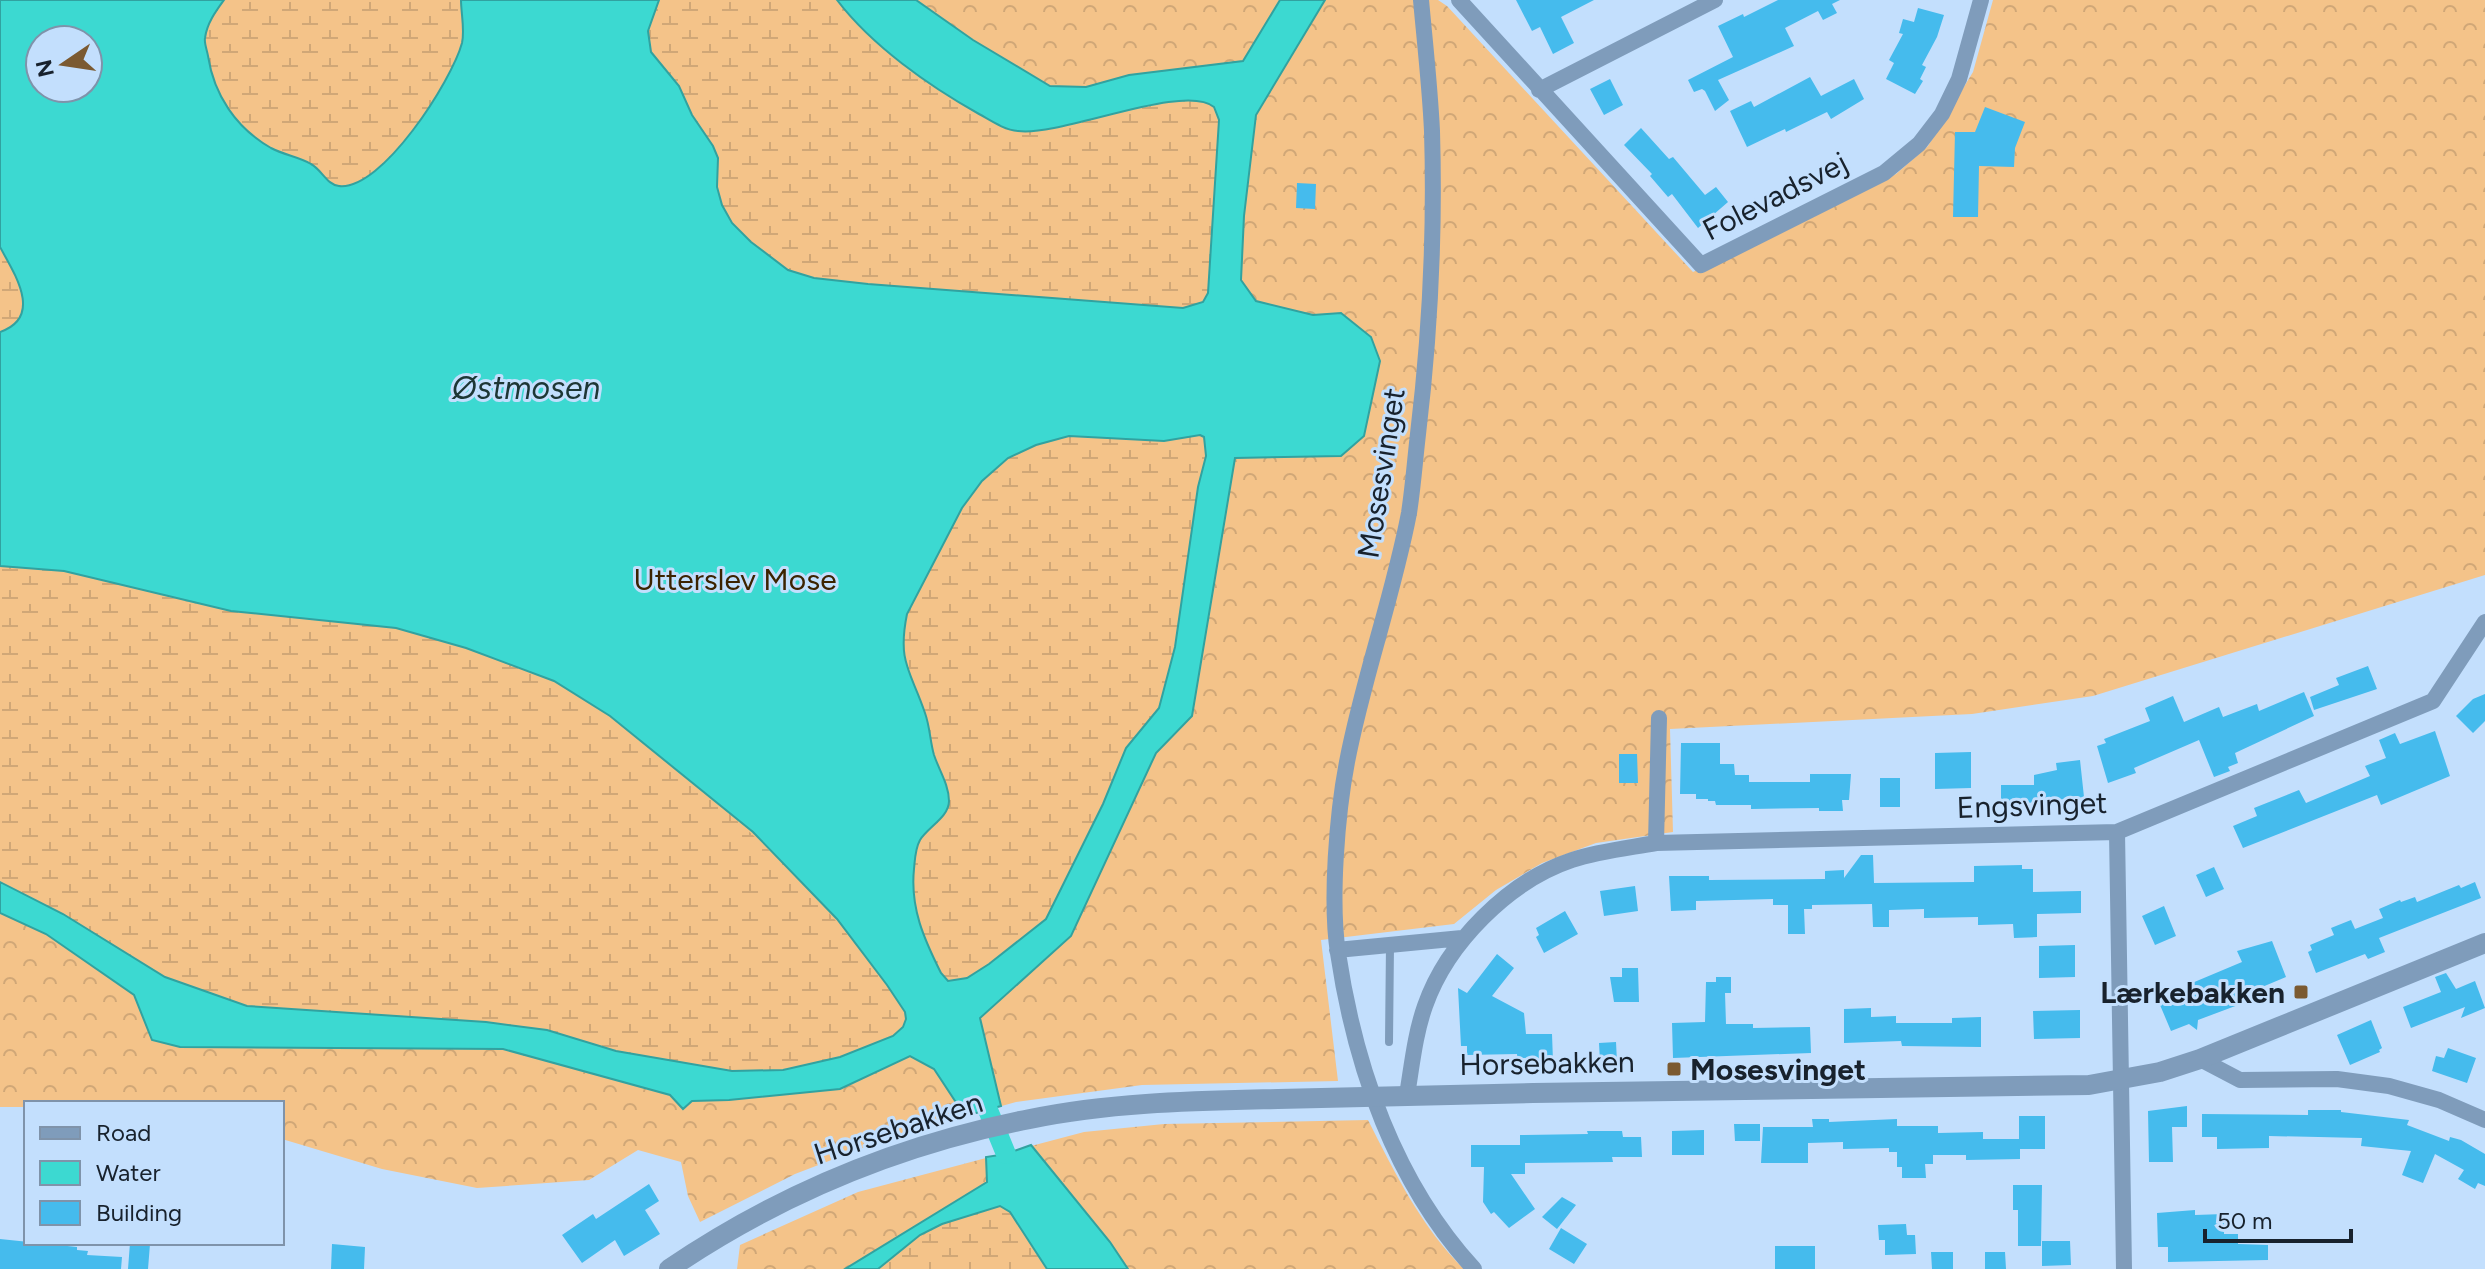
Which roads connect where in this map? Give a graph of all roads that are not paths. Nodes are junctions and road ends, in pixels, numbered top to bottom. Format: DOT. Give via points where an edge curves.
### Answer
graph roads {
  1 [pos="1421,0"];
  2 [pos="1459,0"];
  3 [pos="1715,0"];
  4 [pos="1981,0"];
  5 [pos="1539,90"];
  6 [pos="2485,622"];
  7 [pos="1659,718"];
  8 [pos="2117,832"];
  9 [pos="1656,843"];
  10 [pos="1462,938"];
  11 [pos="2485,943"];
  12 [pos="1390,945"];
  13 [pos="1337,950"];
  14 [pos="1389,1042"];
  15 [pos="2200,1059"];
  16 [pos="2120,1081"];
  17 [pos="1407,1095"];
  18 [pos="1373,1096"];
  19 [pos="2485,1120"];
  20 [pos="669,1269"];
  21 [pos="1474,1269"];
  22 [pos="2124,1269"];
  1 -- 13 [label="street, Mosesvinget" via="1432,130 1426,368 1408,513 1346,763 1337,835"];
  2 -- 5 [label="street, Folevadsvej"];
  3 -- 5 [label="street"];
  4 -- 5 [label="street, Folevadsvej" via="1959,79 1919,144 1884,173 1701,265"];
  6 -- 8 [label="street, Engsvinget" via="2433,701"];
  7 -- 9 [label="street"];
  8 -- 9 [label="street, Engsvinget"];
  8 -- 16 [label="street"];
  9 -- 10 [label="street, Engsvinget" via="1570,861 1533,879"];
  10 -- 12 [label="street"];
  10 -- 17 [label="street, Engsvinget" via="1425,1006"];
  11 -- 15 [label="street, Horsebakken"];
  12 -- 13 [label="street"];
  12 -- 14 [label="lane"];
  13 -- 18 [label="street, Mosesvinget"];
  15 -- 16 [label="street, Horsebakken"];
  15 -- 19 [label="street" via="2240,1080 2337,1079 2389,1086"];
  16 -- 17 [label="street, Horsebakken"];
  16 -- 22 [label="street"];
  17 -- 18 [label="street, Horsebakken"];
  18 -- 20 [label="street, Horsebakken" via="1119,1107 1032,1118 957,1136 816,1186 706,1243"];
  18 -- 21 [label="street, Mosesvinget" via="1410,1180"];
}
